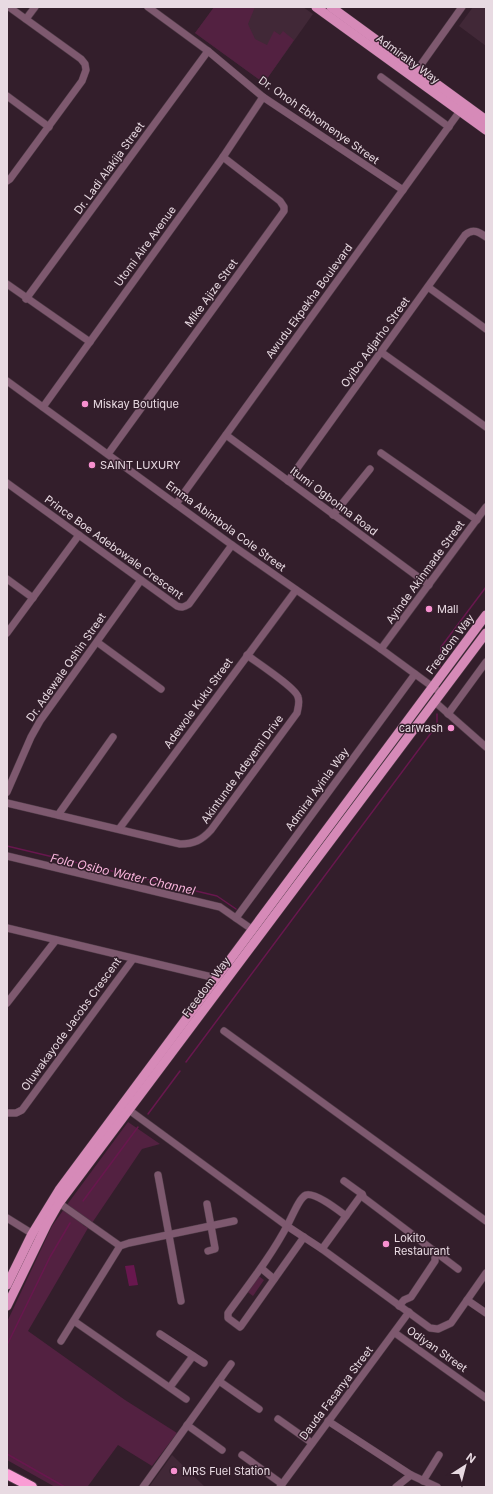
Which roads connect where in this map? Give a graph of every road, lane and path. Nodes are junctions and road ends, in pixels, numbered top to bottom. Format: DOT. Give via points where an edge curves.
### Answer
graph roads {
  1 [pos="9,7"];
  2 [pos="35,7"];
  3 [pos="148,7"];
  4 [pos="316,7"];
  5 [pos="331,7"];
  6 [pos="462,7"];
  7 [pos="26,19"];
  8 [pos="208,51"];
  9 [pos="414,73"];
  10 [pos="381,77"];
  11 [pos="7,96"];
  12 [pos="263,97"];
  13 [pos="460,111"];
  14 [pos="486,120"];
  15 [pos="49,127"];
  16 [pos="449,127"];
  17 [pos="486,130"];
  18 [pos="223,157"];
  19 [pos="7,180"];
  20 [pos="403,190"];
  21 [pos="486,237"];
  22 [pos="7,284"];
  23 [pos="428,287"];
  24 [pos="26,298"];
  25 [pos="486,329"];
  26 [pos="90,342"];
  27 [pos="381,352"];
  28 [pos="7,381"];
  29 [pos="43,407"];
  30 [pos="486,427"];
  31 [pos="226,435"];
  32 [pos="381,453"];
  33 [pos="108,454"];
  34 [pos="370,469"];
  35 [pos="288,481"];
  36 [pos="7,484"];
  37 [pos="176,504"];
  38 [pos="486,507"];
  39 [pos="333,515"];
  40 [pos="476,520"];
  41 [pos="79,535"];
  42 [pos="232,545"];
  43 [pos="7,579"];
  44 [pos="141,580"];
  45 [pos="429,585"];
  46 [pos="296,590"];
  47 [pos="33,598"];
  48 [pos="486,615"];
  49 [pos="7,633"];
  50 [pos="486,633"];
  51 [pos="97,642"];
  52 [pos="381,650"];
  53 [pos="246,655"];
  54 [pos="486,662"];
  55 [pos="415,674"];
  56 [pos="433,687"];
  57 [pos="161,688"];
  58 [pos="441,693"];
  59 [pos="435,702"];
  60 [pos="448,714"];
  61 [pos="113,737"];
  62 [pos="486,746"];
  63 [pos="7,792"];
  64 [pos="7,803"];
  65 [pos="58,815"];
  66 [pos="119,829"];
  67 [pos="7,856"];
  68 [pos="236,918"];
  69 [pos="7,928"];
  70 [pos="253,930"];
  71 [pos="56,940"];
  72 [pos="133,958"];
  73 [pos="215,979"];
  74 [pos="226,980"];
  75 [pos="7,1003"];
  76 [pos="224,1031"];
  77 [pos="128,1110"];
  78 [pos="7,1113"];
  79 [pos="158,1175"];
  80 [pos="344,1181"];
  81 [pos="362,1194"];
  82 [pos="59,1203"];
  83 [pos="207,1204"];
  84 [pos="346,1216"];
  85 [pos="7,1218"];
  86 [pos="234,1221"];
  87 [pos="486,1221"];
  88 [pos="211,1226"];
  89 [pos="287,1226"];
  90 [pos="36,1236"];
  91 [pos="168,1236"];
  92 [pos="304,1237"];
  93 [pos="120,1246"];
  94 [pos="322,1249"];
  95 [pos="208,1251"];
  96 [pos="435,1252"];
  97 [pos="261,1268"];
  98 [pos="458,1269"];
  99 [pos="486,1273"];
  100 [pos="274,1279"];
  101 [pos="7,1285"];
  102 [pos="467,1300"];
  103 [pos="181,1301"];
  104 [pos="7,1306"];
  105 [pos="399,1306"];
  106 [pos="409,1312"];
  107 [pos="486,1314"];
  108 [pos="74,1321"];
  109 [pos="395,1333"];
  110 [pos="160,1334"];
  111 [pos="61,1341"];
  112 [pos="192,1356"];
  113 [pos="204,1363"];
  114 [pos="231,1364"];
  115 [pos="219,1381"];
  116 [pos="170,1387"];
  117 [pos="486,1398"];
  118 [pos="186,1399"];
  119 [pos="259,1409"];
  120 [pos="278,1419"];
  121 [pos="328,1421"];
  122 [pos="187,1425"];
  123 [pos="312,1443"];
  124 [pos="222,1450"];
  125 [pos="242,1455"];
  126 [pos="439,1455"];
  127 [pos="7,1474"];
  128 [pos="411,1474"];
  129 [pos="7,1478"];
  130 [pos="423,1481"];
  131 [pos="281,1485"];
  132 [pos="24,1487"];
  133 [pos="32,1487"];
  134 [pos="143,1487"];
  135 [pos="396,1487"];
  136 [pos="437,1487"];
  1 -- 7 [label="street"];
  2 -- 7 [label="street"];
  3 -- 8 [label="street, Dr. Onoh Ebhomenye Street"];
  4 -- 9 [label="main road, Admiralty Way"];
  5 -- 9 [label="main road, Admiralty Way"];
  6 -- 9 [label="street"];
  7 -- 15 [label="street" via="85,64 86,70 82,81"];
  8 -- 12 [label="street, Dr. Onoh Ebhomenye Street"];
  8 -- 24 [label="street, Dr. Ladi Alakija Street"];
  9 -- 13 [label="main road, Admiralty Way"];
  9 -- 14 [label="main road, Admiralty Way"];
  10 -- 16 [label="street"];
  11 -- 15 [label="street"];
  12 -- 18 [label="street, Utomi Aire Avenue"];
  12 -- 20 [label="street, Dr. Onoh Ebhomenye Street"];
  13 -- 16 [label="street, Awudu Ekpekha Boulevard"];
  13 -- 17 [label="main road, Admiralty Way"];
  15 -- 19 [label="street"];
  16 -- 20 [label="street, Awudu Ekpekha Boulevard"];
  18 -- 26 [label="street, Utomi Aire Avenue"];
  18 -- 33 [label="street, Mike Ajize Stret" via="280,201 284,211"];
  20 -- 31 [label="street, Awudu Ekpekha Boulevard"];
  21 -- 23 [label="street, Oyibo Adjarho Street" via="480,232 473,231 465,235"];
  22 -- 24 [label="street"];
  23 -- 25 [label="street"];
  23 -- 27 [label="street, Oyibo Adjarho Street"];
  24 -- 26 [label="street"];
  26 -- 29 [label="street, Utomi Aire Avenue"];
  27 -- 30 [label="street"];
  27 -- 35 [label="street, Oyibo Adjarho Street"];
  28 -- 29 [label="street, Emma Abimbola Cole Street"];
  29 -- 33 [label="street, Emma Abimbola Cole Street"];
  31 -- 35 [label="street, Itumi Ogbonna Road"];
  31 -- 37 [label="street, Awudu Ekpekha Boulevard"];
  32 -- 40 [label="street"];
  33 -- 37 [label="street, Emma Abimbola Cole Street"];
  34 -- 39 [label="street"];
  35 -- 39 [label="street, Itumi Ogbonna Road"];
  36 -- 41 [label="street, Prince Boe Adebowale Crescent"];
  37 -- 42 [label="street, Emma Abimbola Cole Street"];
  38 -- 40 [label="street, Ayinde Akinmade Street"];
  39 -- 45 [label="street, Itumi Ogbonna Road"];
  40 -- 45 [label="street, Ayinde Akinmade Street"];
  41 -- 44 [label="street, Prince Boe Adebowale Crescent"];
  41 -- 47 [label="street"];
  42 -- 44 [label="street, Prince Boe Adebowale Crescent" via="185,607 177,606"];
  42 -- 46 [label="street, Emma Abimbola Cole Street"];
  43 -- 47 [label="street"];
  44 -- 51 [label="street, Dr. Adewale Oshin Street"];
  45 -- 52 [label="street, Ayinde Akinmade Street"];
  46 -- 52 [label="street, Emma Abimbola Cole Street"];
  46 -- 53 [label="street, Adewole Kuku Street"];
  47 -- 49 [label="street"];
  48 -- 56 [label="main road, Freedom Way"];
  50 -- 58 [label="main road, Freedom Way"];
  51 -- 57 [label="street"];
  51 -- 63 [label="street, Dr. Adewale Oshin Street" via="40,721"];
  52 -- 55 [label="street, Emma Abimbola Cole Street"];
  53 -- 66 [label="street, Adewole Kuku Street"];
  53 -- 66 [label="street, Akintunde Adeyemi Drive" via="293,690 299,698 298,707 212,830 198,842 180,844"];
  54 -- 60 [label="street"];
  55 -- 56 [label="street, Emma Abimbola Cole Street"];
  55 -- 68 [label="street, Admiral Ayinla Way"];
  56 -- 58 [label="street, Freedom Way"];
  56 -- 70 [label="main road, Freedom Way"];
  58 -- 59 [label="main road, Freedom Way"];
  59 -- 60 [label="street"];
  59 -- 74 [label="main road, Freedom Way"];
  60 -- 62 [label="street"];
  61 -- 65 [label="street"];
  64 -- 65 [label="street, Akintunde Adeyemi Drive"];
  65 -- 66 [label="street, Akintunde Adeyemi Drive"];
  67 -- 68 [label="street" via="220,907"];
  68 -- 70 [label="street"];
  69 -- 71 [label="street"];
  70 -- 73 [label="main road, Freedom Way"];
  71 -- 72 [label="street"];
  71 -- 75 [label="street"];
  72 -- 73 [label="street"];
  72 -- 78 [label="street, Oluwakayode Jacobs Crescent" via="22,1110"];
  73 -- 74 [label="street"];
  73 -- 90 [label="main road, Freedom Way" via="59,1190"];
  74 -- 77 [label="main road, Freedom Way"];
  76 -- 87 [label="street"];
  77 -- 82 [label="main road, Freedom Way"];
  77 -- 89 [label="street"];
  79 -- 91 [label="street"];
  80 -- 81 [label="street"];
  81 -- 84 [label="street"];
  81 -- 96 [label="street"];
  82 -- 90 [label="main road, Freedom Way"];
  82 -- 93 [label="street"];
  83 -- 88 [label="street"];
  84 -- 89 [label="street" via="318,1198 306,1195"];
  84 -- 94 [label="street"];
  85 -- 90 [label="street"];
  86 -- 88 [label="street"];
  88 -- 91 [label="street"];
  88 -- 95 [label="street" via="215,1249"];
  89 -- 92 [label="street"];
  89 -- 97 [label="street"];
  90 -- 101 [label="main road, Freedom Way"];
  90 -- 104 [label="main road, Freedom Way"];
  91 -- 93 [label="street"];
  91 -- 103 [label="street"];
  92 -- 94 [label="street"];
  92 -- 100 [label="street"];
  93 -- 108 [label="street"];
  94 -- 105 [label="street"];
  96 -- 98 [label="street"];
  96 -- 105 [label="street" via="435,1261 411,1297"];
  97 -- 100 [label="street"];
  97 -- 100 [label="street" via="228,1313 228,1318 240,1327"];
  99 -- 102 [label="street"];
  102 -- 106 [label="street" via="451,1323 438,1329 430,1328"];
  102 -- 107 [label="street"];
  105 -- 106 [label="street"];
  106 -- 109 [label="street, Dauda Fasanya Street"];
  108 -- 111 [label="street"];
  108 -- 116 [label="street"];
  109 -- 117 [label="street, Odiyan Street"];
  109 -- 121 [label="street, Dauda Fasanya Street"];
  110 -- 112 [label="street"];
  112 -- 113 [label="street"];
  112 -- 116 [label="street"];
  114 -- 115 [label="street"];
  115 -- 119 [label="street"];
  115 -- 122 [label="street"];
  116 -- 118 [label="street"];
  120 -- 123 [label="street"];
  121 -- 123 [label="street, Dauda Fasanya Street"];
  121 -- 128 [label="street"];
  122 -- 124 [label="street"];
  122 -- 134 [label="street"];
  123 -- 131 [label="street, Dauda Fasanya Street"];
  125 -- 131 [label="street"];
  126 -- 130 [label="street"];
  127 -- 133 [label="highway"];
  128 -- 130 [label="street"];
  128 -- 135 [label="street"];
  129 -- 132 [label="highway"];
  130 -- 136 [label="street"];
}
